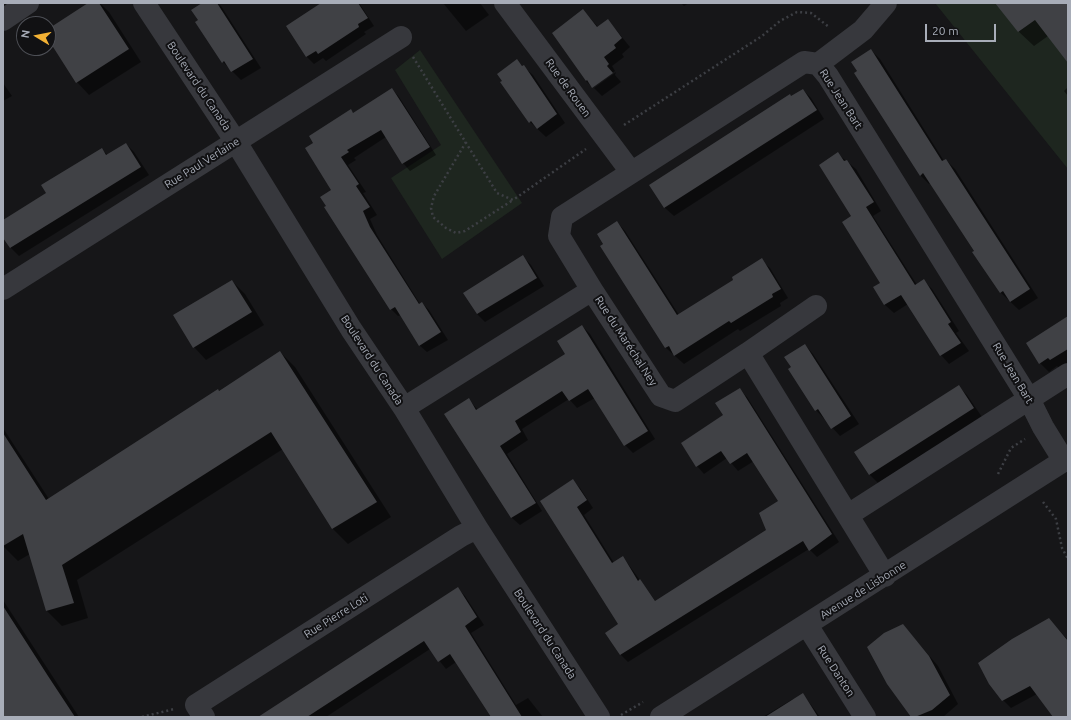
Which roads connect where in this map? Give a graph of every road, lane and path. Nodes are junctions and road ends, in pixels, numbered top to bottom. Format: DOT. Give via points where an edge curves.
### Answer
graph roads {
  1 [pos="28,3"];
  2 [pos="144,3"];
  3 [pos="505,3"];
  4 [pos="886,3"];
  5 [pos="3,20"];
  6 [pos="401,38"];
  7 [pos="818,64"];
  8 [pos="236,142"];
  9 [pos="466,142"];
  10 [pos="631,172"];
  11 [pos="513,200"];
  12 [pos="3,289"];
  13 [pos="592,290"];
  14 [pos="816,306"];
  15 [pos="748,353"];
  16 [pos="1068,374"];
  17 [pos="1029,399"];
  18 [pos="404,408"];
  19 [pos="1066,460"];
  20 [pos="1029,484"];
  21 [pos="848,515"];
  22 [pos="477,528"];
  23 [pos="1068,559"];
  24 [pos="885,576"];
  25 [pos="807,625"];
  26 [pos="200,711"];
  27 [pos="142,717"];
  28 [pos="598,717"];
  29 [pos="661,717"];
  30 [pos="865,717"];
  1 -- 5 [label="street"];
  2 -- 8 [label="street, Boulevard du Canada"];
  3 -- 10 [label="street, Rue de Rouen"];
  4 -- 7 [label="street" via="863,30"];
  6 -- 8 [label="street, Rue Paul Verlaine"];
  7 -- 10 [label="street, Rue Jean Bart" via="804,62"];
  7 -- 17 [label="street, Rue Jean Bart" via="828,76"];
  8 -- 12 [label="street, Rue Paul Verlaine"];
  8 -- 18 [label="street, Boulevard du Canada" via="351,330"];
  9 -- 11 [label="path" via="434,196 431,208 433,217 456,233 465,231"];
  10 -- 13 [label="street, Rue Jean Bart" via="562,218 559,236"];
  13 -- 15 [label="street, Rue du Maréchal Ney" via="661,396 675,401"];
  13 -- 18 [label="street, Rue du Maréchal Ney"];
  14 -- 15 [label="street"];
  15 -- 21 [label="street"];
  16 -- 17 [label="street"];
  17 -- 19 [label="street, Rue Jean Bart" via="1043,427"];
  17 -- 21 [label="street"];
  18 -- 22 [label="street, Boulevard du Canada"];
  19 -- 20 [label="street, Avenue de Lisbonne"];
  20 -- 23 [label="path" via="1056,519 1062,548"];
  20 -- 24 [label="street, Avenue de Lisbonne"];
  21 -- 24 [label="street"];
  22 -- 26 [label="street, Rue Pierre Loti" via="461,536"];
  22 -- 28 [label="street, Boulevard du Canada"];
  24 -- 25 [label="street, Avenue de Lisbonne"];
  25 -- 29 [label="street, Avenue de Lisbonne"];
  25 -- 30 [label="street, Rue Danton"];
  26 -- 27 [label="path"];
}
